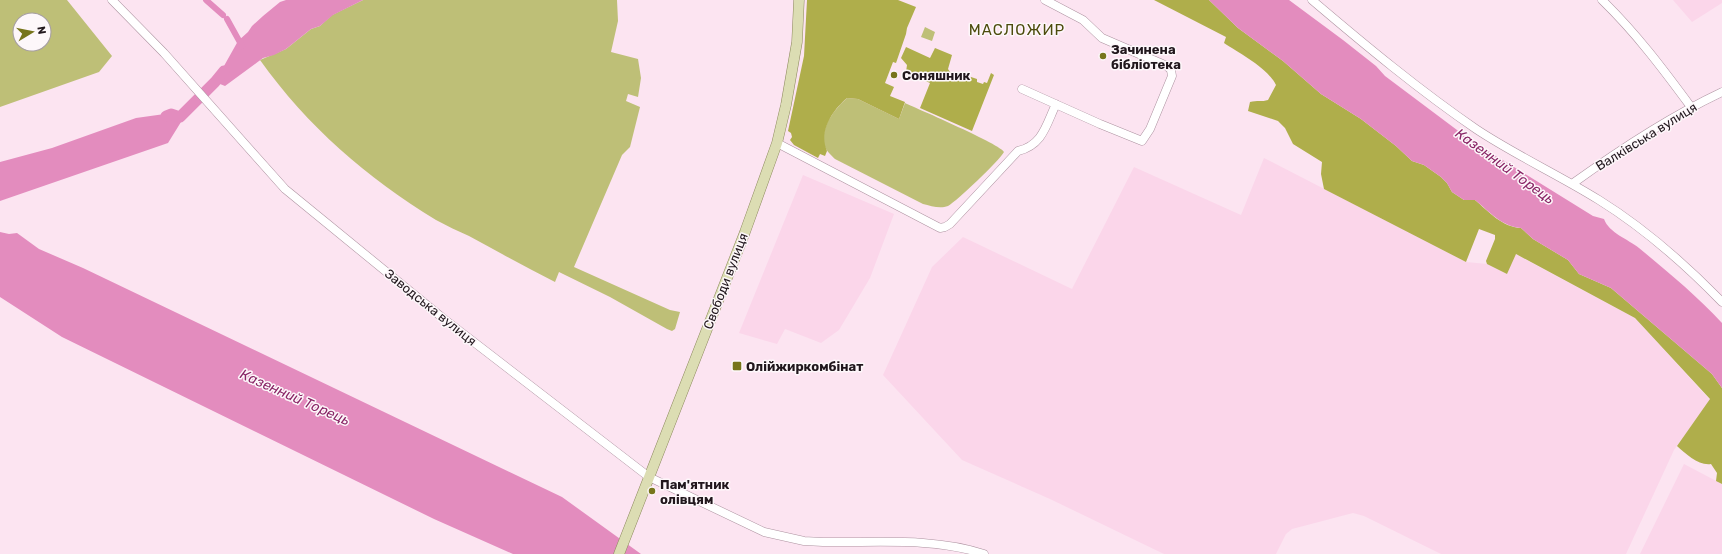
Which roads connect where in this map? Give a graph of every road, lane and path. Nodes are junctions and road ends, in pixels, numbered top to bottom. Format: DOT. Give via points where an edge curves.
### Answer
graph roads {
  1 [pos="112,0"];
  2 [pos="799,0"];
  3 [pos="1045,0"];
  4 [pos="1312,0"];
  5 [pos="1602,0"];
  6 [pos="1022,89"];
  7 [pos="1722,92"];
  8 [pos="1056,104"];
  9 [pos="1691,107"];
  10 [pos="777,143"];
  11 [pos="1572,184"];
  12 [pos="1722,302"];
  13 [pos="649,477"];
  14 [pos="619,554"];
  15 [pos="984,554"];
  1 -- 13 [label="street, Заводська вулиця" via="178,69 285,189 444,319"];
  2 -- 10 [label="main road, Свободи вулиця" via="797,42"];
  3 -- 8 [label="street" via="1083,20 1102,38 1167,66 1172,76 1150,129 1142,140"];
  4 -- 11 [label="street" via="1419,88 1477,130"];
  5 -- 9 [label="street" via="1651,53"];
  6 -- 8 [label="street"];
  7 -- 9 [label="street, Валківська вулиця"];
  8 -- 10 [label="street" via="1038,142 1028,149 1018,151 950,224 940,228"];
  9 -- 11 [label="street, Валківська вулиця"];
  10 -- 13 [label="main road, Свободи вулиця"];
  11 -- 12 [label="street" via="1650,237"];
  13 -- 14 [label="main road, Свободи вулиця"];
  13 -- 15 [label="street, Заводська вулиця" via="764,532 824,542 944,545"];
}
